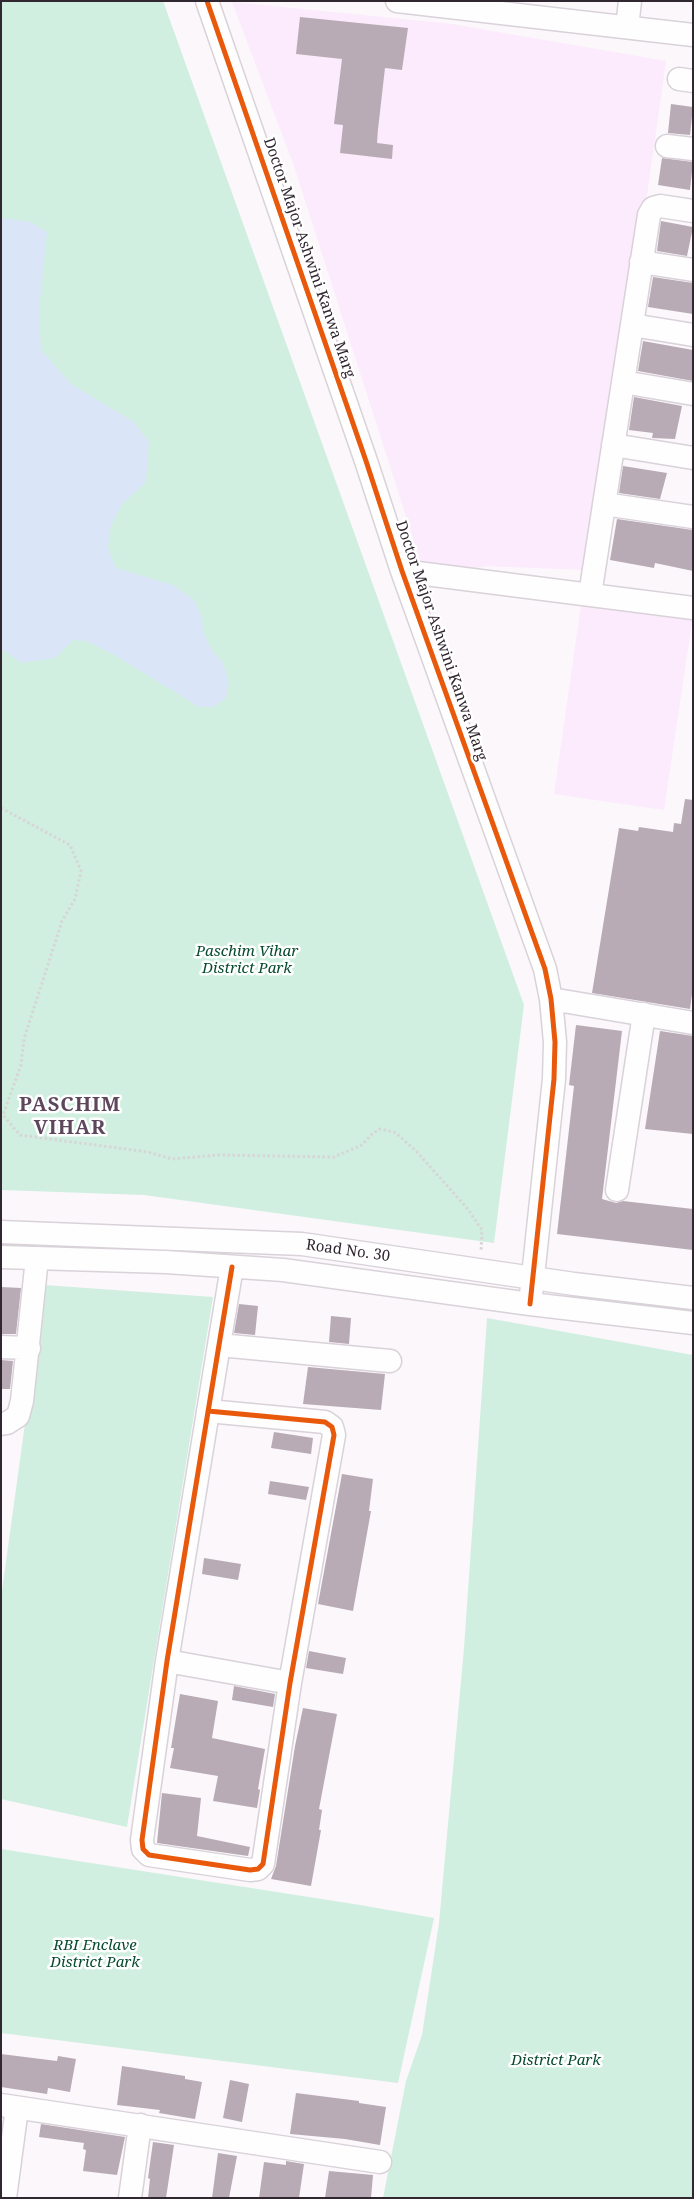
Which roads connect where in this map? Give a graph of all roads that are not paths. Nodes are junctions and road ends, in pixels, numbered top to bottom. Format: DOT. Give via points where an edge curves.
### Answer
graph roads {
  1 [pos="207,1"];
  2 [pos="396,1"];
  3 [pos="630,1"];
  4 [pos="627,27"];
  5 [pos="693,35"];
  6 [pos="667,146"];
  7 [pos="693,150"];
  8 [pos="693,211"];
  9 [pos="641,262"];
  10 [pos="693,270"];
  11 [pos="632,324"];
  12 [pos="693,335"];
  13 [pos="623,382"];
  14 [pos="693,394"];
  15 [pos="613,445"];
  16 [pos="693,458"];
  17 [pos="604,504"];
  18 [pos="693,518"];
  19 [pos="402,571"];
  20 [pos="590,595"];
  21 [pos="693,608"];
  22 [pos="551,999"];
  23 [pos="644,1014"];
  24 [pos="693,1021"];
  25 [pos="617,1190"];
  26 [pos="1,1232"];
  27 [pos="1,1257"];
  28 [pos="37,1258"];
  29 [pos="232,1267"];
  30 [pos="533,1279"];
  31 [pos="693,1298"];
  32 [pos="530,1304"];
  33 [pos="693,1323"];
  34 [pos="219,1345"];
  35 [pos="1,1347"];
  36 [pos="29,1348"];
  37 [pos="390,1361"];
  38 [pos="208,1411"];
  39 [pos="1,1424"];
  40 [pos="167,1661"];
  41 [pos="290,1683"];
  42 [pos="9,2106"];
  43 [pos="140,2125"];
  44 [pos="380,2162"];
  45 [pos="5,2198"];
  46 [pos="130,2198"];
  1 -- 19 [label="street, Doctor Major Ashwini Kanwa Marg"];
  2 -- 4 [label="street"];
  3 -- 4 [label="street"];
  4 -- 5 [label="street"];
  6 -- 7 [label="street"];
  8 -- 9 [label="street" via="660,206 653,208"];
  9 -- 10 [label="street"];
  9 -- 11 [label="street"];
  11 -- 12 [label="street"];
  11 -- 13 [label="street"];
  13 -- 14 [label="street"];
  13 -- 15 [label="street"];
  15 -- 16 [label="street"];
  15 -- 17 [label="street"];
  17 -- 18 [label="street"];
  17 -- 20 [label="street"];
  19 -- 20 [label="street"];
  19 -- 22 [label="street, Doctor Major Ashwini Kanwa Marg" via="545,970"];
  20 -- 21 [label="street"];
  22 -- 23 [label="street"];
  22 -- 30 [label="street, Doctor Major Ashwini Kanwa Marg" via="554,1079"];
  23 -- 24 [label="street"];
  23 -- 25 [label="street"];
  26 -- 30 [label="street, Road No. 30" via="302,1244"];
  27 -- 28 [label="street, Road No. 30"];
  28 -- 29 [label="street, Road No. 30"];
  28 -- 36 [label="street"];
  29 -- 32 [label="street, Road No. 30" via="282,1270"];
  29 -- 34 [label="street"];
  30 -- 31 [label="street, Road No. 30"];
  30 -- 32 [label="street, Doctor Major Ashwini Kanwa Marg"];
  32 -- 33 [label="street, Road No. 30"];
  34 -- 37 [label="street"];
  34 -- 38 [label="street"];
  35 -- 36 [label="street"];
  36 -- 39 [label="street" via="18,1416"];
  38 -- 40 [label="street"];
  38 -- 41 [label="street" via="325,1422 332,1427 334,1435"];
  40 -- 41 [label="street"];
  40 -- 41 [label="street" via="142,1840 143,1849 149,1856 250,1870 263,1864"];
  42 -- 43 [label="street"];
  42 -- 45 [label="street"];
  43 -- 44 [label="street"];
  43 -- 46 [label="street"];
}
